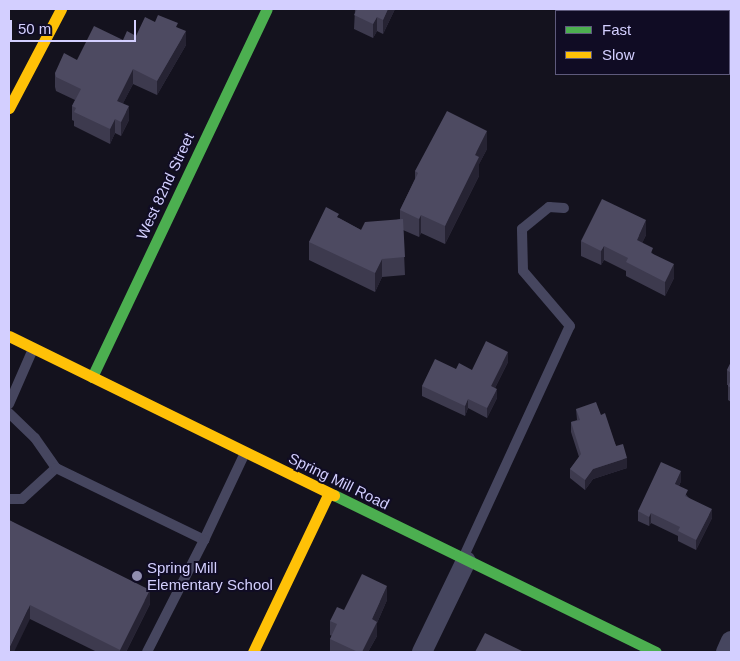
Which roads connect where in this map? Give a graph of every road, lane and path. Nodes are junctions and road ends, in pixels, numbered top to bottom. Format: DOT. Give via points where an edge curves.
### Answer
graph roads {
  1 [pos="61,9"];
  2 [pos="267,9"];
  3 [pos="9,108"];
  4 [pos="564,208"];
  5 [pos="9,336"];
  6 [pos="34,348"];
  7 [pos="92,377"];
  8 [pos="9,404"];
  9 [pos="9,413"];
  10 [pos="246,452"];
  11 [pos="56,468"];
  12 [pos="329,493"];
  13 [pos="9,499"];
  14 [pos="204,540"];
  15 [pos="464,560"];
  16 [pos="731,641"];
  17 [pos="147,652"];
  18 [pos="253,652"];
  19 [pos="422,652"];
  20 [pos="656,652"];
  21 [pos="726,652"];
  1 -- 3 [label="street"];
  2 -- 7 [label="street, West 82nd Street"];
  4 -- 15 [label="lane" via="549,207 522,229 523,271 570,326"];
  5 -- 6 [label="street, Spring Mill Road"];
  6 -- 7 [label="street, Spring Mill Road"];
  6 -- 8 [label="lane"];
  7 -- 10 [label="street, Spring Mill Road"];
  9 -- 11 [label="lane" via="35,438"];
  10 -- 12 [label="street, Spring Mill Road"];
  10 -- 14 [label="lane"];
  11 -- 13 [label="lane" via="22,499"];
  11 -- 14 [label="lane"];
  12 -- 15 [label="street, Spring Mill Road"];
  12 -- 18 [label="street"];
  14 -- 17 [label="lane"];
  15 -- 19 [label="street"];
  15 -- 20 [label="street, Spring Mill Road"];
  16 -- 21 [label="street"];
}
